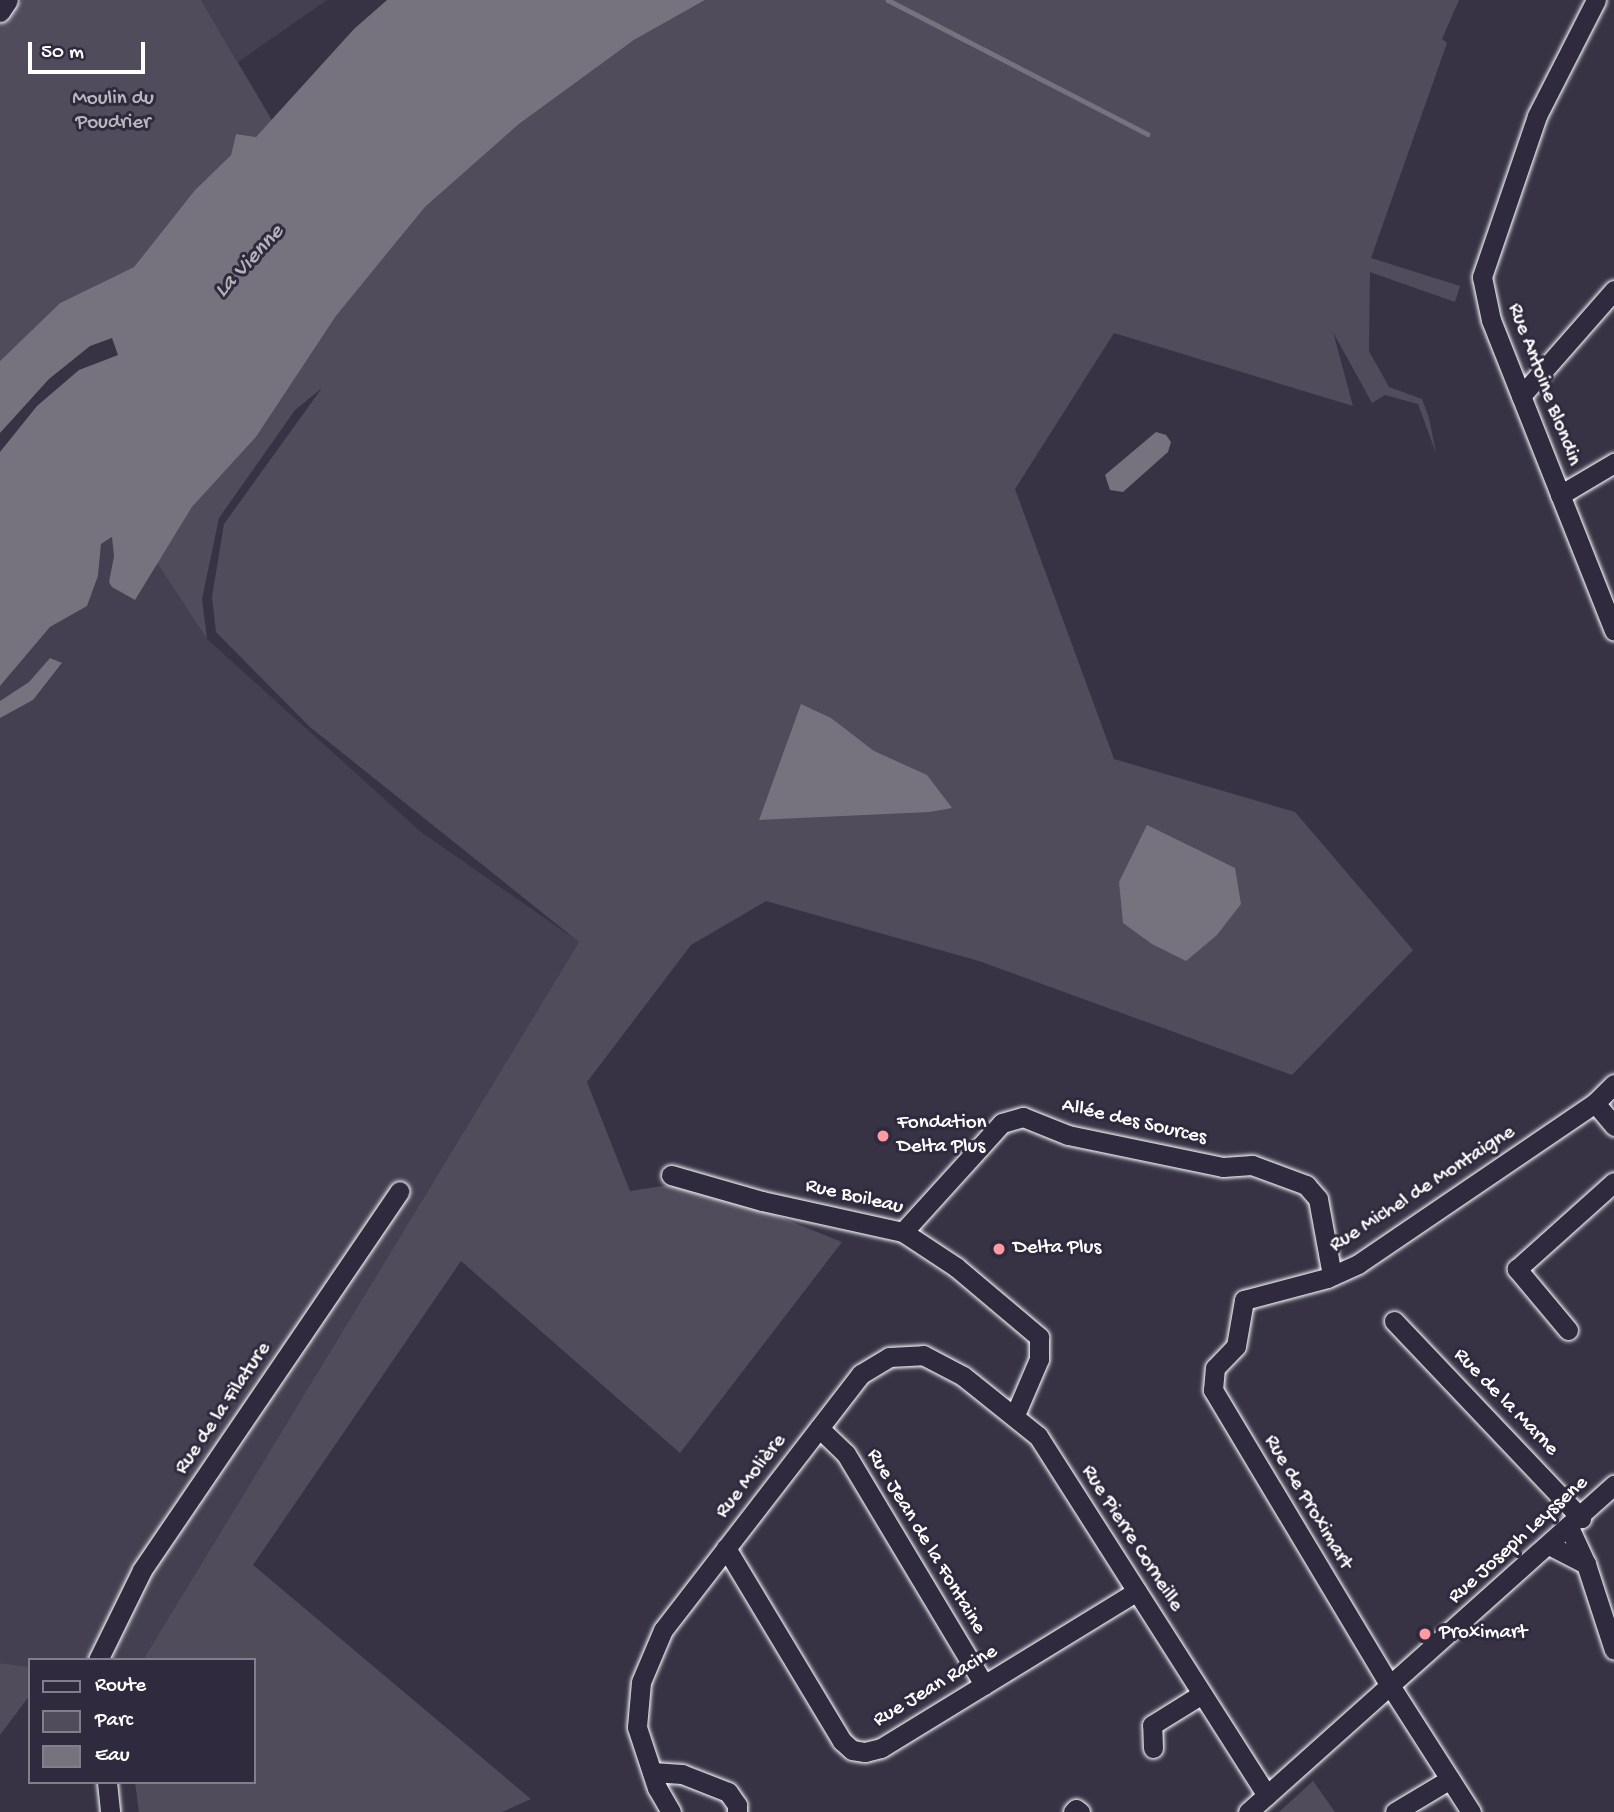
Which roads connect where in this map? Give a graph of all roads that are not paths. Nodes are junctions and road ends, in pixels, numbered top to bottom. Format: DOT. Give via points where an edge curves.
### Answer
graph roads {
  1 [pos="8,0"];
  2 [pos="1596,0"];
  3 [pos="0,12"];
  4 [pos="1614,290"];
  5 [pos="1521,396"];
  6 [pos="1614,463"];
  7 [pos="1560,495"];
  8 [pos="1614,630"];
  9 [pos="1614,1084"];
  10 [pos="1595,1103"];
  11 [pos="1614,1126"];
  12 [pos="671,1175"];
  13 [pos="1614,1182"];
  14 [pos="400,1191"];
  15 [pos="903,1232"];
  16 [pos="1332,1275"];
  17 [pos="1394,1321"];
  18 [pos="1568,1330"];
  19 [pos="1236,1346"];
  20 [pos="1015,1415"];
  21 [pos="819,1428"];
  22 [pos="1614,1485"];
  23 [pos="1575,1522"];
  24 [pos="1549,1545"];
  25 [pos="726,1548"];
  26 [pos="1586,1564"];
  27 [pos="1137,1591"];
  28 [pos="1614,1650"];
  29 [pos="99,1658"];
  30 [pos="1389,1684"];
  31 [pos="984,1685"];
  32 [pos="1202,1694"];
  33 [pos="1153,1748"];
  34 [pos="652,1772"];
  35 [pos="1450,1779"];
  36 [pos="107,1784"];
  37 [pos="1267,1795"];
  38 [pos="110,1812"];
  39 [pos="671,1812"];
  40 [pos="737,1812"];
  41 [pos="1073,1812"];
  42 [pos="1080,1812"];
  43 [pos="1248,1812"];
  44 [pos="1395,1812"];
  45 [pos="1471,1812"];
  1 -- 3 [label="street"];
  2 -- 5 [label="street, Rue Antoine Blondin" via="1537,116 1482,277 1491,320"];
  4 -- 5 [label="street"];
  5 -- 7 [label="street, Rue Antoine Blondin"];
  6 -- 7 [label="street"];
  7 -- 8 [label="street, Rue Antoine Blondin"];
  9 -- 10 [label="street, Rue Michel de Montaigne"];
  10 -- 11 [label="street"];
  10 -- 16 [label="street, Rue Michel de Montaigne" via="1358,1264"];
  12 -- 15 [label="street, Rue Boileau" via="762,1201"];
  13 -- 18 [label="street" via="1517,1269"];
  14 -- 29 [label="street, Rue de la Filature" via="142,1570"];
  15 -- 16 [label="street, Allée des Sources" via="1002,1123 1023,1117 1081,1138 1223,1167 1252,1165 1306,1185 1318,1199"];
  15 -- 20 [label="street, Rue Boileau" via="956,1267 1038,1337 1039,1359"];
  16 -- 19 [label="street, Rue Michel de Montaigne" via="1244,1300"];
  17 -- 23 [label="street, Rue de la Marne"];
  19 -- 30 [label="street, Rue de Proximart" via="1215,1368 1213,1390"];
  20 -- 21 [label="street, Rue Molière" via="963,1376 923,1355 889,1357 861,1374"];
  20 -- 27 [label="street, Rue Pierre Corneille" via="1038,1436"];
  21 -- 25 [label="street, Rue Molière"];
  21 -- 31 [label="street, Rue Jean de la Fontaine" via="846,1454"];
  22 -- 23 [label="street, Rue Joseph Leyssene"];
  23 -- 24 [label="street, Rue Joseph Leyssene"];
  23 -- 26 [label="street, Rue de la Marne"];
  24 -- 26 [label="street"];
  24 -- 30 [label="street, Rue Joseph Leyssene"];
  25 -- 31 [label="street, Rue Jean Racine" via="842,1741 852,1749 881,1748"];
  25 -- 34 [label="street, Rue Molière" via="663,1630 641,1682 637,1727"];
  26 -- 28 [label="street, Rue de la Marne"];
  27 -- 31 [label="street, Rue Jean Racine"];
  27 -- 32 [label="street, Rue Pierre Corneille"];
  30 -- 35 [label="street, Rue de Proximart"];
  30 -- 37 [label="street, Rue Joseph Leyssene"];
  32 -- 33 [label="street" via="1152,1726"];
  32 -- 37 [label="street, Rue Pierre Corneille"];
  34 -- 39 [label="street, Rue Molière"];
  34 -- 40 [label="street" via="682,1773 728,1792"];
  35 -- 44 [label="street"];
  35 -- 45 [label="street, Rue de Proximart"];
  36 -- 38 [label="street"];
  37 -- 43 [label="street, Rue Joseph Leyssene"];
  41 -- 42 [label="street"];
}
